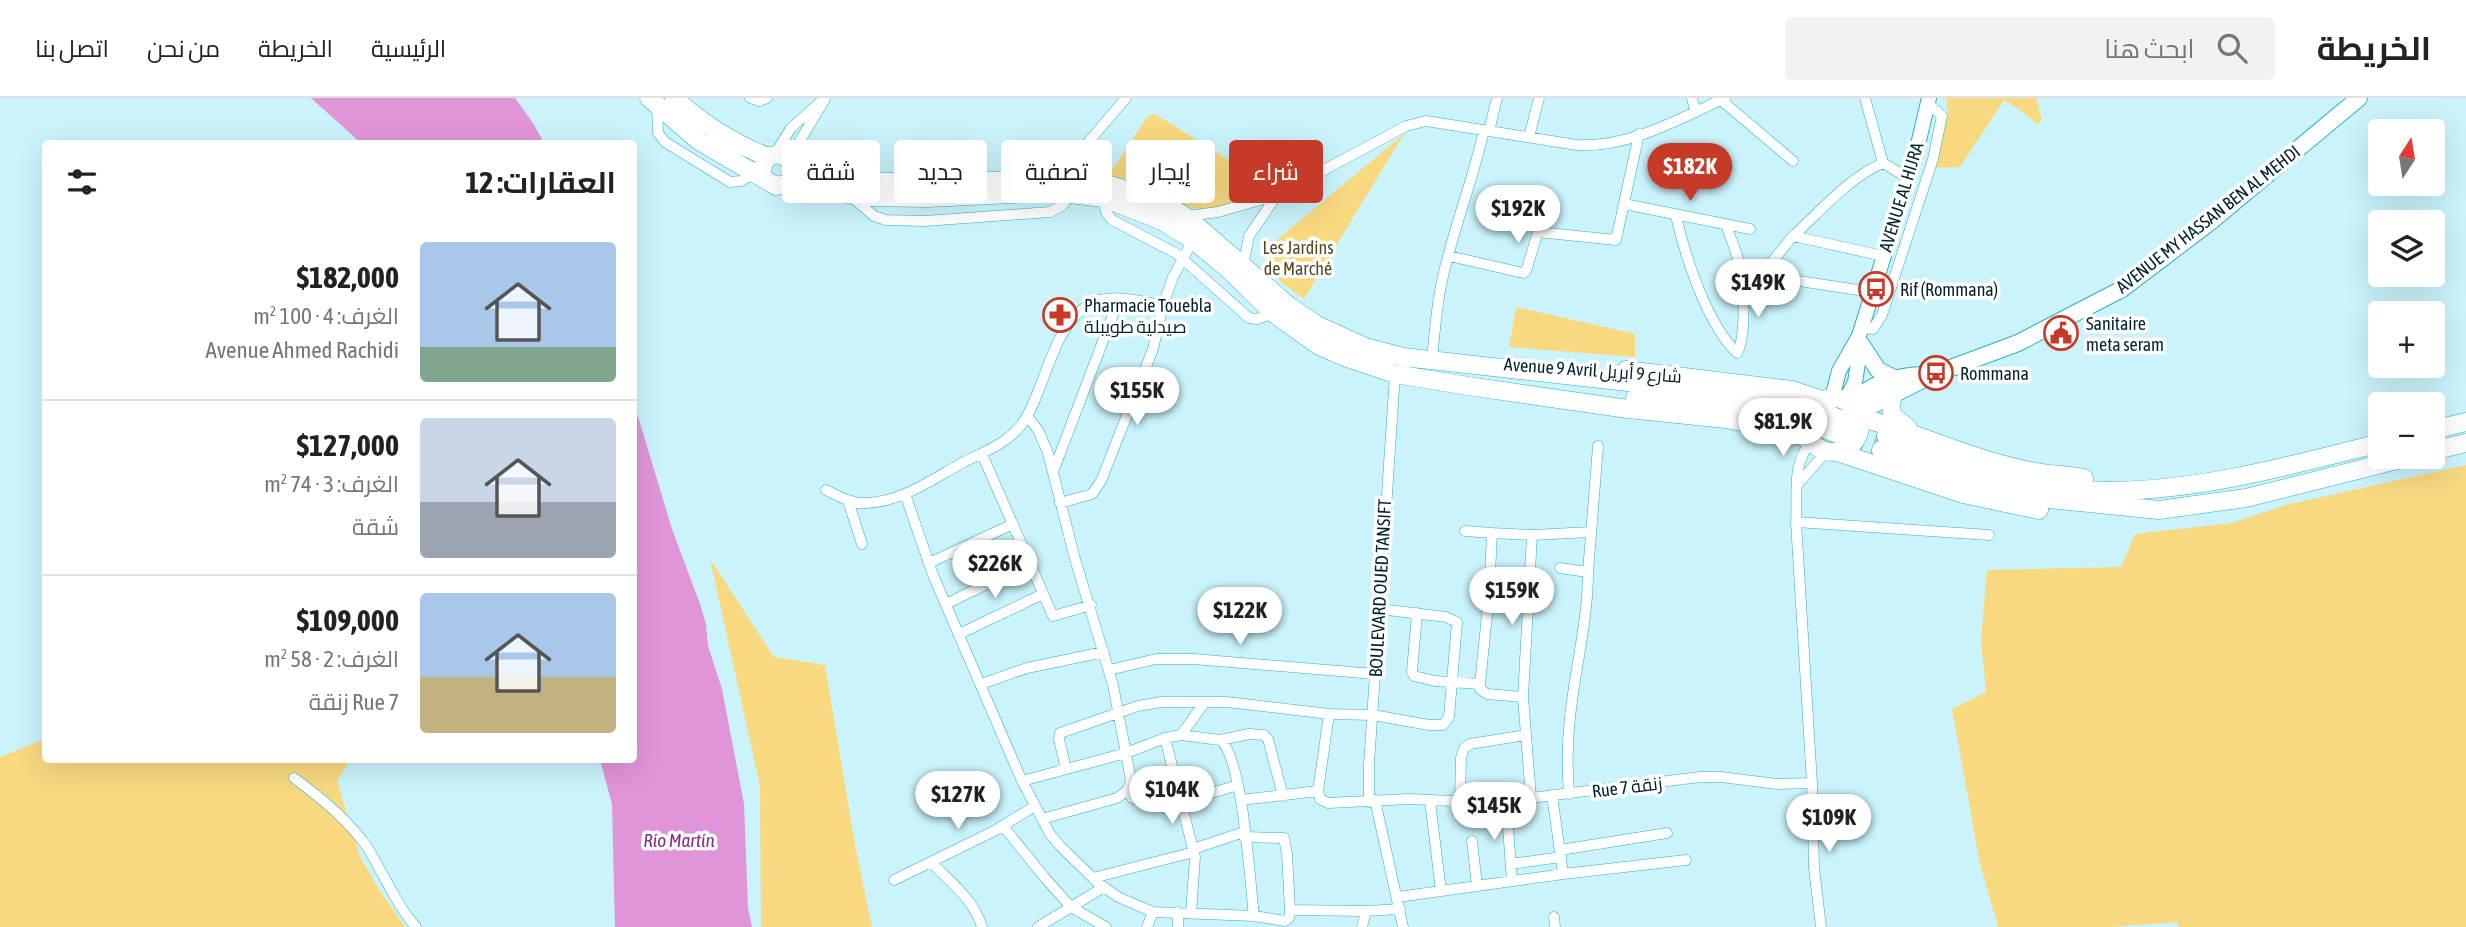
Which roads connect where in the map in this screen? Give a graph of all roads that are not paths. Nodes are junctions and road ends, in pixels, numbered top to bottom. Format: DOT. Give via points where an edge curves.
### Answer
graph roads {
  1 [pos="674,98"];
  2 [pos="750,98"];
  3 [pos="767,98"];
  4 [pos="826,98"];
  5 [pos="1126,98"];
  6 [pos="1497,98"];
  7 [pos="1539,98"];
  8 [pos="1692,98"];
  9 [pos="1865,98"];
  10 [pos="2359,98"];
  11 [pos="1723,99"];
  12 [pos="1929,101"];
  13 [pos="653,102"];
  14 [pos="1695,111"];
  15 [pos="1487,131"];
  16 [pos="1639,134"];
  17 [pos="1529,137"];
  18 [pos="1090,140"];
  19 [pos="1916,153"];
  20 [pos="781,158"];
  21 [pos="1933,159"];
  22 [pos="1793,161"];
  23 [pos="1883,163"];
  24 [pos="1323,171"];
  25 [pos="759,175"];
  26 [pos="1908,178"];
  27 [pos="782,184"];
  28 [pos="1001,184"];
  29 [pos="1112,188"];
  30 [pos="1001,192"];
  31 [pos="880,196"];
  32 [pos="1112,200"];
  33 [pos="1104,203"];
  34 [pos="1250,203"];
  35 [pos="1272,203"];
  36 [pos="1624,204"];
  37 [pos="1173,215"];
  38 [pos="1676,216"];
  39 [pos="1896,216"];
  40 [pos="1913,222"];
  41 [pos="1726,225"];
  42 [pos="1750,229"];
  43 [pos="1793,236"];
  44 [pos="1193,240"];
  45 [pos="1449,256"];
  46 [pos="1883,256"];
  47 [pos="1182,257"];
  48 [pos="1235,268"];
  49 [pos="1741,272"];
  50 [pos="1761,275"];
  51 [pos="1871,292"];
  52 [pos="1119,299"];
  53 [pos="1163,305"];
  54 [pos="1273,313"];
  55 [pos="1861,336"];
  56 [pos="1438,361"];
  57 [pos="1395,374"];
  58 [pos="1468,386"];
  59 [pos="1894,386"];
  60 [pos="1027,416"];
  61 [pos="2466,422"];
  62 [pos="1835,423"];
  63 [pos="2445,427"];
  64 [pos="1925,439"];
  65 [pos="2466,443"];
  66 [pos="1598,446"];
  67 [pos="2368,446"];
  68 [pos="2445,448"];
  69 [pos="982,454"];
  70 [pos="2368,467"];
  71 [pos="1053,472"];
  72 [pos="1798,484"];
  73 [pos="826,490"];
  74 [pos="2146,490"];
  75 [pos="905,494"];
  76 [pos="848,501"];
  77 [pos="1060,503"];
  78 [pos="2159,510"];
  79 [pos="1796,522"];
  80 [pos="1013,524"];
  81 [pos="1465,531"];
  82 [pos="1591,532"];
  83 [pos="1492,533"];
  84 [pos="1532,535"];
  85 [pos="1989,535"];
  86 [pos="862,544"];
  87 [pos="1030,562"];
  88 [pos="929,563"];
  89 [pos="1560,568"];
  90 [pos="1588,572"];
  91 [pos="1043,594"];
  92 [pos="946,604"];
  93 [pos="1091,605"];
  94 [pos="1379,609"];
  95 [pos="1417,613"];
  96 [pos="959,634"];
  97 [pos="1104,652"];
  98 [pos="1109,670"];
  99 [pos="1375,674"];
  100 [pos="1452,683"];
  101 [pos="981,684"];
  102 [pos="1480,684"];
  103 [pos="1523,697"];
  104 [pos="1205,702"];
  105 [pos="1119,712"];
  106 [pos="1329,714"];
  107 [pos="1373,715"];
  108 [pos="1181,735"];
  109 [pos="1526,735"];
  110 [pos="1165,738"];
  111 [pos="1220,740"];
  112 [pos="1126,753"];
  113 [pos="1066,769"];
  114 [pos="294,778"];
  115 [pos="1022,782"];
  116 [pos="1812,783"];
  117 [pos="1238,785"];
  118 [pos="1178,788"];
  119 [pos="1128,790"];
  120 [pos="1318,791"];
  121 [pos="1569,794"];
  122 [pos="1552,795"];
  123 [pos="1283,796"];
  124 [pos="1531,798"];
  125 [pos="1241,800"];
  126 [pos="1372,801"];
  127 [pos="1430,801"];
  128 [pos="1506,801"];
  129 [pos="1182,802"];
  130 [pos="1460,802"];
  131 [pos="1035,806"];
  132 [pos="1042,819"];
  133 [pos="1003,826"];
  134 [pos="1667,833"];
  135 [pos="1244,835"];
  136 [pos="1472,841"];
  137 [pos="1194,850"];
  138 [pos="1560,853"];
  139 [pos="1686,860"];
  140 [pos="931,862"];
  141 [pos="1511,864"];
  142 [pos="1563,874"];
  143 [pos="1093,878"];
  144 [pos="894,880"];
  145 [pos="1512,881"];
  146 [pos="1477,886"];
  147 [pos="1104,887"];
  148 [pos="1441,891"];
  149 [pos="1398,897"];
  150 [pos="1071,906"];
  151 [pos="1400,909"];
  152 [pos="1290,910"];
  153 [pos="1366,911"];
  154 [pos="1153,912"];
  155 [pos="1178,912"];
  156 [pos="1191,913"];
  157 [pos="1254,916"];
  158 [pos="416,927"];
  159 [pos="982,927"];
  160 [pos="1038,927"];
  161 [pos="1106,927"];
  162 [pos="1147,927"];
  163 [pos="1178,927"];
  164 [pos="1362,927"];
  165 [pos="1403,927"];
  166 [pos="1821,927"];
  1 -- 20 [label="highway" via="706,125 744,147"];
  2 -- 3 [label="street"];
  4 -- 20 [label="street"];
  4 -- 20 [label="street" via="791,128"];
  5 -- 18 [label="street"];
  6 -- 15 [label="street"];
  7 -- 17 [label="street"];
  8 -- 14 [label="street"];
  9 -- 23 [label="street"];
  10 -- 59 [label="main road, AVENUE MY HASSAN BEN AL MEHDI" via="2122,289 2018,342"];
  11 -- 14 [label="street"];
  11 -- 22 [label="street"];
  12 -- 19 [label="street, AVENUE AL HIJRA"];
  12 -- 21 [label="street" via="1942,116"];
  13 -- 25 [label="highway" via="699,141"];
  14 -- 16 [label="street"];
  15 -- 17 [label="street"];
  15 -- 24 [label="street" via="1426,121 1406,126"];
  15 -- 45 [label="street"];
  16 -- 17 [label="street" via="1614,143 1588,145"];
  16 -- 36 [label="street"];
  19 -- 21 [label="street"];
  19 -- 26 [label="street, AVENUE AL HIJRA"];
  20 -- 25 [label="highway" via="762,166"];
  20 -- 28 [label="highway" via="818,174 868,181"];
  21 -- 40 [label="street"];
  23 -- 26 [label="street"];
  23 -- 43 [label="street" via="1853,181"];
  25 -- 27 [label="highway" via="771,185"];
  26 -- 39 [label="street, AVENUE AL HIJRA"];
  29 -- 37 [label="highway" via="1156,200"];
  30 -- 31 [label="highway"];
  32 -- 37 [label="highway"];
  33 -- 47 [label="street" via="1112,220"];
  34 -- 37 [label="street" via="1219,212"];
  35 -- 48 [label="street" via="1249,236"];
  36 -- 38 [label="street"];
  36 -- 45 [label="street" via="1616,240 1538,232 1525,273"];
  37 -- 44 [label="highway"];
  37 -- 48 [label="highway"];
  38 -- 41 [label="street"];
  38 -- 49 [label="street" via="1694,278 1737,353 1743,317"];
  39 -- 40 [label="street"];
  39 -- 46 [label="street, AVENUE AL HIJRA"];
  40 -- 55 [label="street" via="1878,323"];
  41 -- 42 [label="street"];
  41 -- 49 [label="street"];
  43 -- 46 [label="street"];
  43 -- 50 [label="street"];
  44 -- 47 [label="street"];
  44 -- 48 [label="highway"];
  45 -- 56 [label="street" via="1440,291"];
  46 -- 51 [label="street, AVENUE AL HIJRA"];
  47 -- 53 [label="street"];
  47 -- 54 [label="street" via="1249,317"];
  48 -- 54 [label="highway, Avenue 9 Avril شارع 9 أبريل"];
  48 -- 56 [label="highway, Avenue 9 Avril شارع 9 أبريل" via="1317,325 1365,347"];
  49 -- 50 [label="street"];
  50 -- 51 [label="street"];
  51 -- 55 [label="street, AVENUE AL HIJRA"];
  52 -- 53 [label="street"];
  52 -- 60 [label="street" via="1089,304 1070,323"];
  52 -- 71 [label="street"];
  53 -- 77 [label="street" via="1153,349 1097,490"];
  54 -- 57 [label="highway, Avenue 9 Avril شارع 9 أبريل" via="1319,346"];
  55 -- 59 [label="main road" via="1873,365"];
  55 -- 62 [label="street, AVENUE AL HIJRA" via="1839,371"];
  56 -- 58 [label="highway, Avenue 9 Avril شارع 9 أبريل" via="1722,393 1786,410"];
  56 -- 62 [label="highway, Avenue 9 Avril شارع 9 أبريل" via="1566,365 1792,390"];
  57 -- 58 [label="highway, Avenue 9 Avril شارع 9 أبريل"];
  57 -- 94 [label="street, BOULEVARD OUED TANSIFT"];
  58 -- 62 [label="highway, Avenue 9 Avril شارع 9 أبريل" via="1784,430"];
  59 -- 62 [label="main road, AVENUE MY HASSAN BEN AL MEHDI"];
  59 -- 64 [label="highway" via="1890,410 1894,418"];
  60 -- 69 [label="street" via="1016,433"];
  60 -- 71 [label="street" via="1044,441"];
  61 -- 63 [label="highway"];
  62 -- 64 [label="highway, Avenue 9 Avril شارع 9 أبريل"];
  62 -- 72 [label="street"];
  62 -- 72 [label="street" via="1798,463"];
  62 -- 78 [label="highway, Avenue 9 Avril شارع 9 أبريل" via="1963,494 2007,505 2086,514"];
  64 -- 74 [label="highway, Avenue 9 Avril شارع 9 أبريل" via="2025,470"];
  65 -- 68 [label="highway"];
  66 -- 82 [label="street"];
  67 -- 74 [label="highway, Avenue 9 Avril شارع 9 أبريل" via="2230,479"];
  69 -- 75 [label="street"];
  69 -- 80 [label="street"];
  70 -- 78 [label="highway, Avenue 9 Avril شارع 9 أبريل" via="2246,498"];
  71 -- 77 [label="street"];
  72 -- 79 [label="street"];
  73 -- 76 [label="street"];
  74 -- 78 [label="highway, Avenue 9 Avril شارع 9 أبريل" via="2041,485 1883,443 1968,482 2039,499"];
  75 -- 76 [label="street" via="885,502"];
  75 -- 88 [label="street"];
  76 -- 86 [label="street"];
  77 -- 93 [label="street"];
  79 -- 85 [label="street"];
  79 -- 116 [label="street"];
  80 -- 87 [label="street"];
  80 -- 88 [label="street"];
  81 -- 83 [label="street"];
  82 -- 84 [label="street"];
  82 -- 90 [label="street"];
  83 -- 84 [label="street"];
  83 -- 102 [label="street"];
  84 -- 103 [label="street"];
  87 -- 91 [label="street"];
  87 -- 92 [label="street"];
  88 -- 92 [label="street"];
  89 -- 90 [label="street"];
  90 -- 121 [label="street" via="1570,717"];
  91 -- 93 [label="street" via="1054,616"];
  91 -- 96 [label="street"];
  92 -- 96 [label="street"];
  93 -- 97 [label="street"];
  94 -- 95 [label="street"];
  94 -- 99 [label="street, BOULEVARD OUED TANSIFT"];
  95 -- 100 [label="street" via="1414,676"];
  95 -- 100 [label="street" via="1457,622"];
  96 -- 101 [label="street"];
  97 -- 98 [label="street"];
  97 -- 101 [label="street" via="1027,668"];
  98 -- 99 [label="street" via="1156,659 1192,659"];
  98 -- 105 [label="street"];
  99 -- 107 [label="street, BOULEVARD OUED TANSIFT"];
  100 -- 102 [label="street"];
  100 -- 107 [label="street" via="1449,717 1443,725"];
  101 -- 115 [label="street"];
  102 -- 103 [label="street" via="1487,694"];
  103 -- 109 [label="street"];
  104 -- 105 [label="street" via="1147,703"];
  104 -- 106 [label="street"];
  104 -- 108 [label="street"];
  105 -- 112 [label="street"];
  105 -- 113 [label="street" via="1060,733"];
  106 -- 107 [label="street"];
  106 -- 120 [label="street"];
  107 -- 126 [label="street, BOULEVARD OUED TANSIFT" via="1368,764"];
  108 -- 110 [label="street"];
  108 -- 111 [label="street"];
  109 -- 124 [label="street"];
  109 -- 130 [label="street" via="1464,748"];
  110 -- 112 [label="street"];
  110 -- 118 [label="street"];
  111 -- 117 [label="street" via="1229,752"];
  111 -- 123 [label="street" via="1264,734"];
  112 -- 113 [label="street"];
  112 -- 119 [label="street" via="1131,780"];
  113 -- 115 [label="street"];
  114 -- 158 [label="street" via="354,831"];
  115 -- 131 [label="street"];
  116 -- 121 [label="street, Rue 7 زنقة" via="1700,777"];
  116 -- 166 [label="street"];
  117 -- 125 [label="street"];
  117 -- 129 [label="street"];
  118 -- 119 [label="street" via="1135,799"];
  118 -- 129 [label="street"];
  119 -- 132 [label="street" via="1117,798"];
  120 -- 123 [label="street"];
  120 -- 126 [label="street, Rue 7 زنقة" via="1320,799 1328,803"];
  121 -- 122 [label="street, Rue 7 زنقة"];
  122 -- 124 [label="street, Rue 7 زنقة"];
  122 -- 138 [label="street"];
  123 -- 125 [label="street"];
  124 -- 128 [label="street, Rue 7 زنقة"];
  125 -- 135 [label="street"];
  126 -- 127 [label="street, Rue 7 زنقة"];
  126 -- 149 [label="street, BOULEVARD OUED TANSIFT"];
  127 -- 130 [label="street, Rue 7 زنقة"];
  127 -- 148 [label="street"];
  128 -- 130 [label="street, Rue 7 زنقة"];
  128 -- 141 [label="street"];
  129 -- 137 [label="street"];
  131 -- 132 [label="street"];
  131 -- 133 [label="street"];
  132 -- 143 [label="street" via="1060,846"];
  133 -- 140 [label="street"];
  133 -- 150 [label="street"];
  134 -- 138 [label="street"];
  135 -- 137 [label="street"];
  135 -- 152 [label="street" via="1284,838"];
  135 -- 157 [label="street"];
  136 -- 146 [label="street"];
  137 -- 143 [label="street"];
  137 -- 156 [label="street"];
  138 -- 141 [label="street"];
  138 -- 142 [label="street"];
  139 -- 142 [label="street"];
  140 -- 144 [label="street"];
  140 -- 159 [label="street" via="969,900"];
  141 -- 145 [label="street"];
  142 -- 145 [label="street"];
  143 -- 147 [label="street"];
  145 -- 146 [label="street"];
  146 -- 148 [label="street"];
  147 -- 150 [label="street"];
  147 -- 154 [label="street"];
  148 -- 149 [label="street"];
  149 -- 151 [label="street, BOULEVARD OUED TANSIFT"];
  150 -- 160 [label="street"];
  150 -- 161 [label="street"];
  151 -- 153 [label="street"];
  151 -- 165 [label="street, BOULEVARD OUED TANSIFT"];
  152 -- 153 [label="street"];
  152 -- 157 [label="street" via="1285,921"];
  153 -- 164 [label="street"];
  154 -- 155 [label="street"];
  154 -- 162 [label="street"];
  155 -- 156 [label="street"];
  155 -- 163 [label="street"];
  156 -- 157 [label="street"];
}
